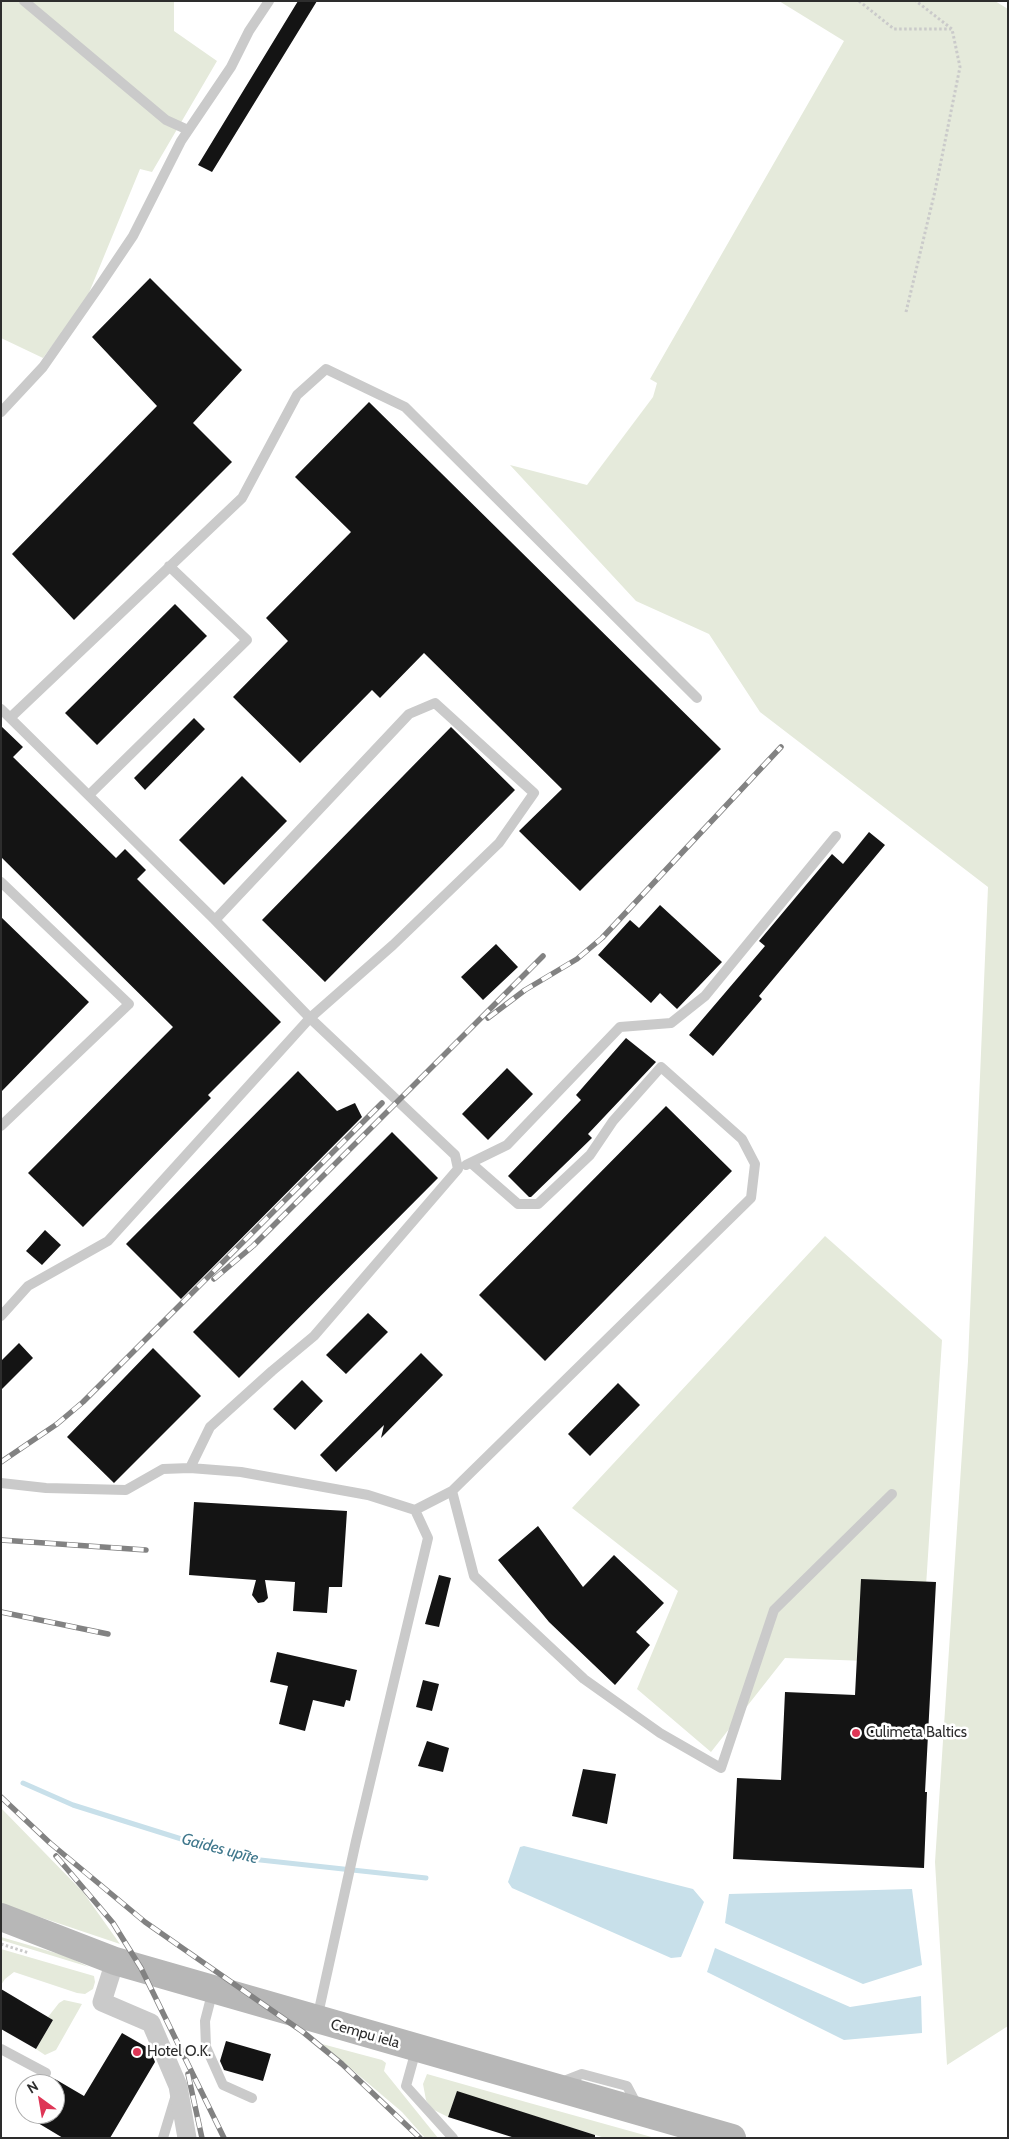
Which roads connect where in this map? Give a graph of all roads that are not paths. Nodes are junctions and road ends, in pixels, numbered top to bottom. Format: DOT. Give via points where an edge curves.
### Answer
graph roads {
  1 [pos="24,1"];
  2 [pos="269,1"];
  3 [pos="188,130"];
  4 [pos="1,412"];
  5 [pos="169,566"];
  6 [pos="697,698"];
  7 [pos="1,708"];
  8 [pos="11,717"];
  9 [pos="89,795"];
  10 [pos="836,836"];
  11 [pos="1,882"];
  12 [pos="215,920"];
  13 [pos="310,1018"];
  14 [pos="1,1126"];
  15 [pos="471,1162"];
  16 [pos="458,1169"];
  17 [pos="1,1316"];
  18 [pos="190,1468"];
  19 [pos="1,1483"];
  20 [pos="452,1491"];
  21 [pos="892,1494"];
  22 [pos="415,1510"];
  23 [pos="1,1917"];
  24 [pos="115,1961"];
  25 [pos="213,1989"];
  26 [pos="317,2020"];
  27 [pos="1,2049"];
  28 [pos="417,2049"];
  29 [pos="46,2073"];
  30 [pos="178,2086"];
  31 [pos="252,2098"];
  32 [pos="163,2138"];
  33 [pos="187,2138"];
  34 [pos="453,2138"];
  35 [pos="732,2138"];
  1 -- 3 [label="lane" via="166,120"];
  2 -- 3 [label="lane" via="230,68"];
  3 -- 4 [label="lane" via="132,236 98,288 43,367"];
  5 -- 6 [label="lane" via="242,498 296,395 326,369 405,407"];
  5 -- 8 [label="lane"];
  5 -- 9 [label="lane" via="247,640"];
  7 -- 8 [label="lane"];
  8 -- 9 [label="lane"];
  9 -- 12 [label="lane"];
  10 -- 15 [label="lane" via="705,996 671,1023 620,1026 507,1145"];
  11 -- 14 [label="lane" via="129,1004"];
  12 -- 13 [label="lane"];
  12 -- 13 [label="lane" via="409,714 435,703 534,793 499,844 393,945"];
  13 -- 16 [label="lane" via="455,1155"];
  13 -- 17 [label="lane" via="108,1241 28,1286"];
  15 -- 16 [label="lane"];
  15 -- 20 [label="lane" via="518,1204 538,1204 590,1155 613,1121 660,1067 742,1140 755,1164 751,1198"];
  16 -- 18 [label="lane" via="314,1336 210,1427"];
  18 -- 19 [label="lane" via="164,1469 126,1490"];
  18 -- 22 [label="lane" via="241,1472 368,1495"];
  20 -- 21 [label="lane" via="474,1576 584,1679 660,1733 721,1768 774,1610"];
  20 -- 22 [label="lane"];
  22 -- 26 [label="lane" via="428,1538"];
  23 -- 24 [label="main road, Cempu iela"];
  24 -- 25 [label="main road, Cempu iela"];
  24 -- 30 [label="street" via="102,2002 151,2023"];
  25 -- 26 [label="main road, Cempu iela"];
  25 -- 31 [label="lane" via="205,2021 206,2048 223,2085"];
  26 -- 28 [label="main road, Cempu iela"];
  27 -- 29 [label="lane"];
  28 -- 34 [label="lane" via="406,2086"];
  28 -- 35 [label="main road, Cempu iela"];
  30 -- 32 [label="lane"];
  30 -- 33 [label="street"];
}
